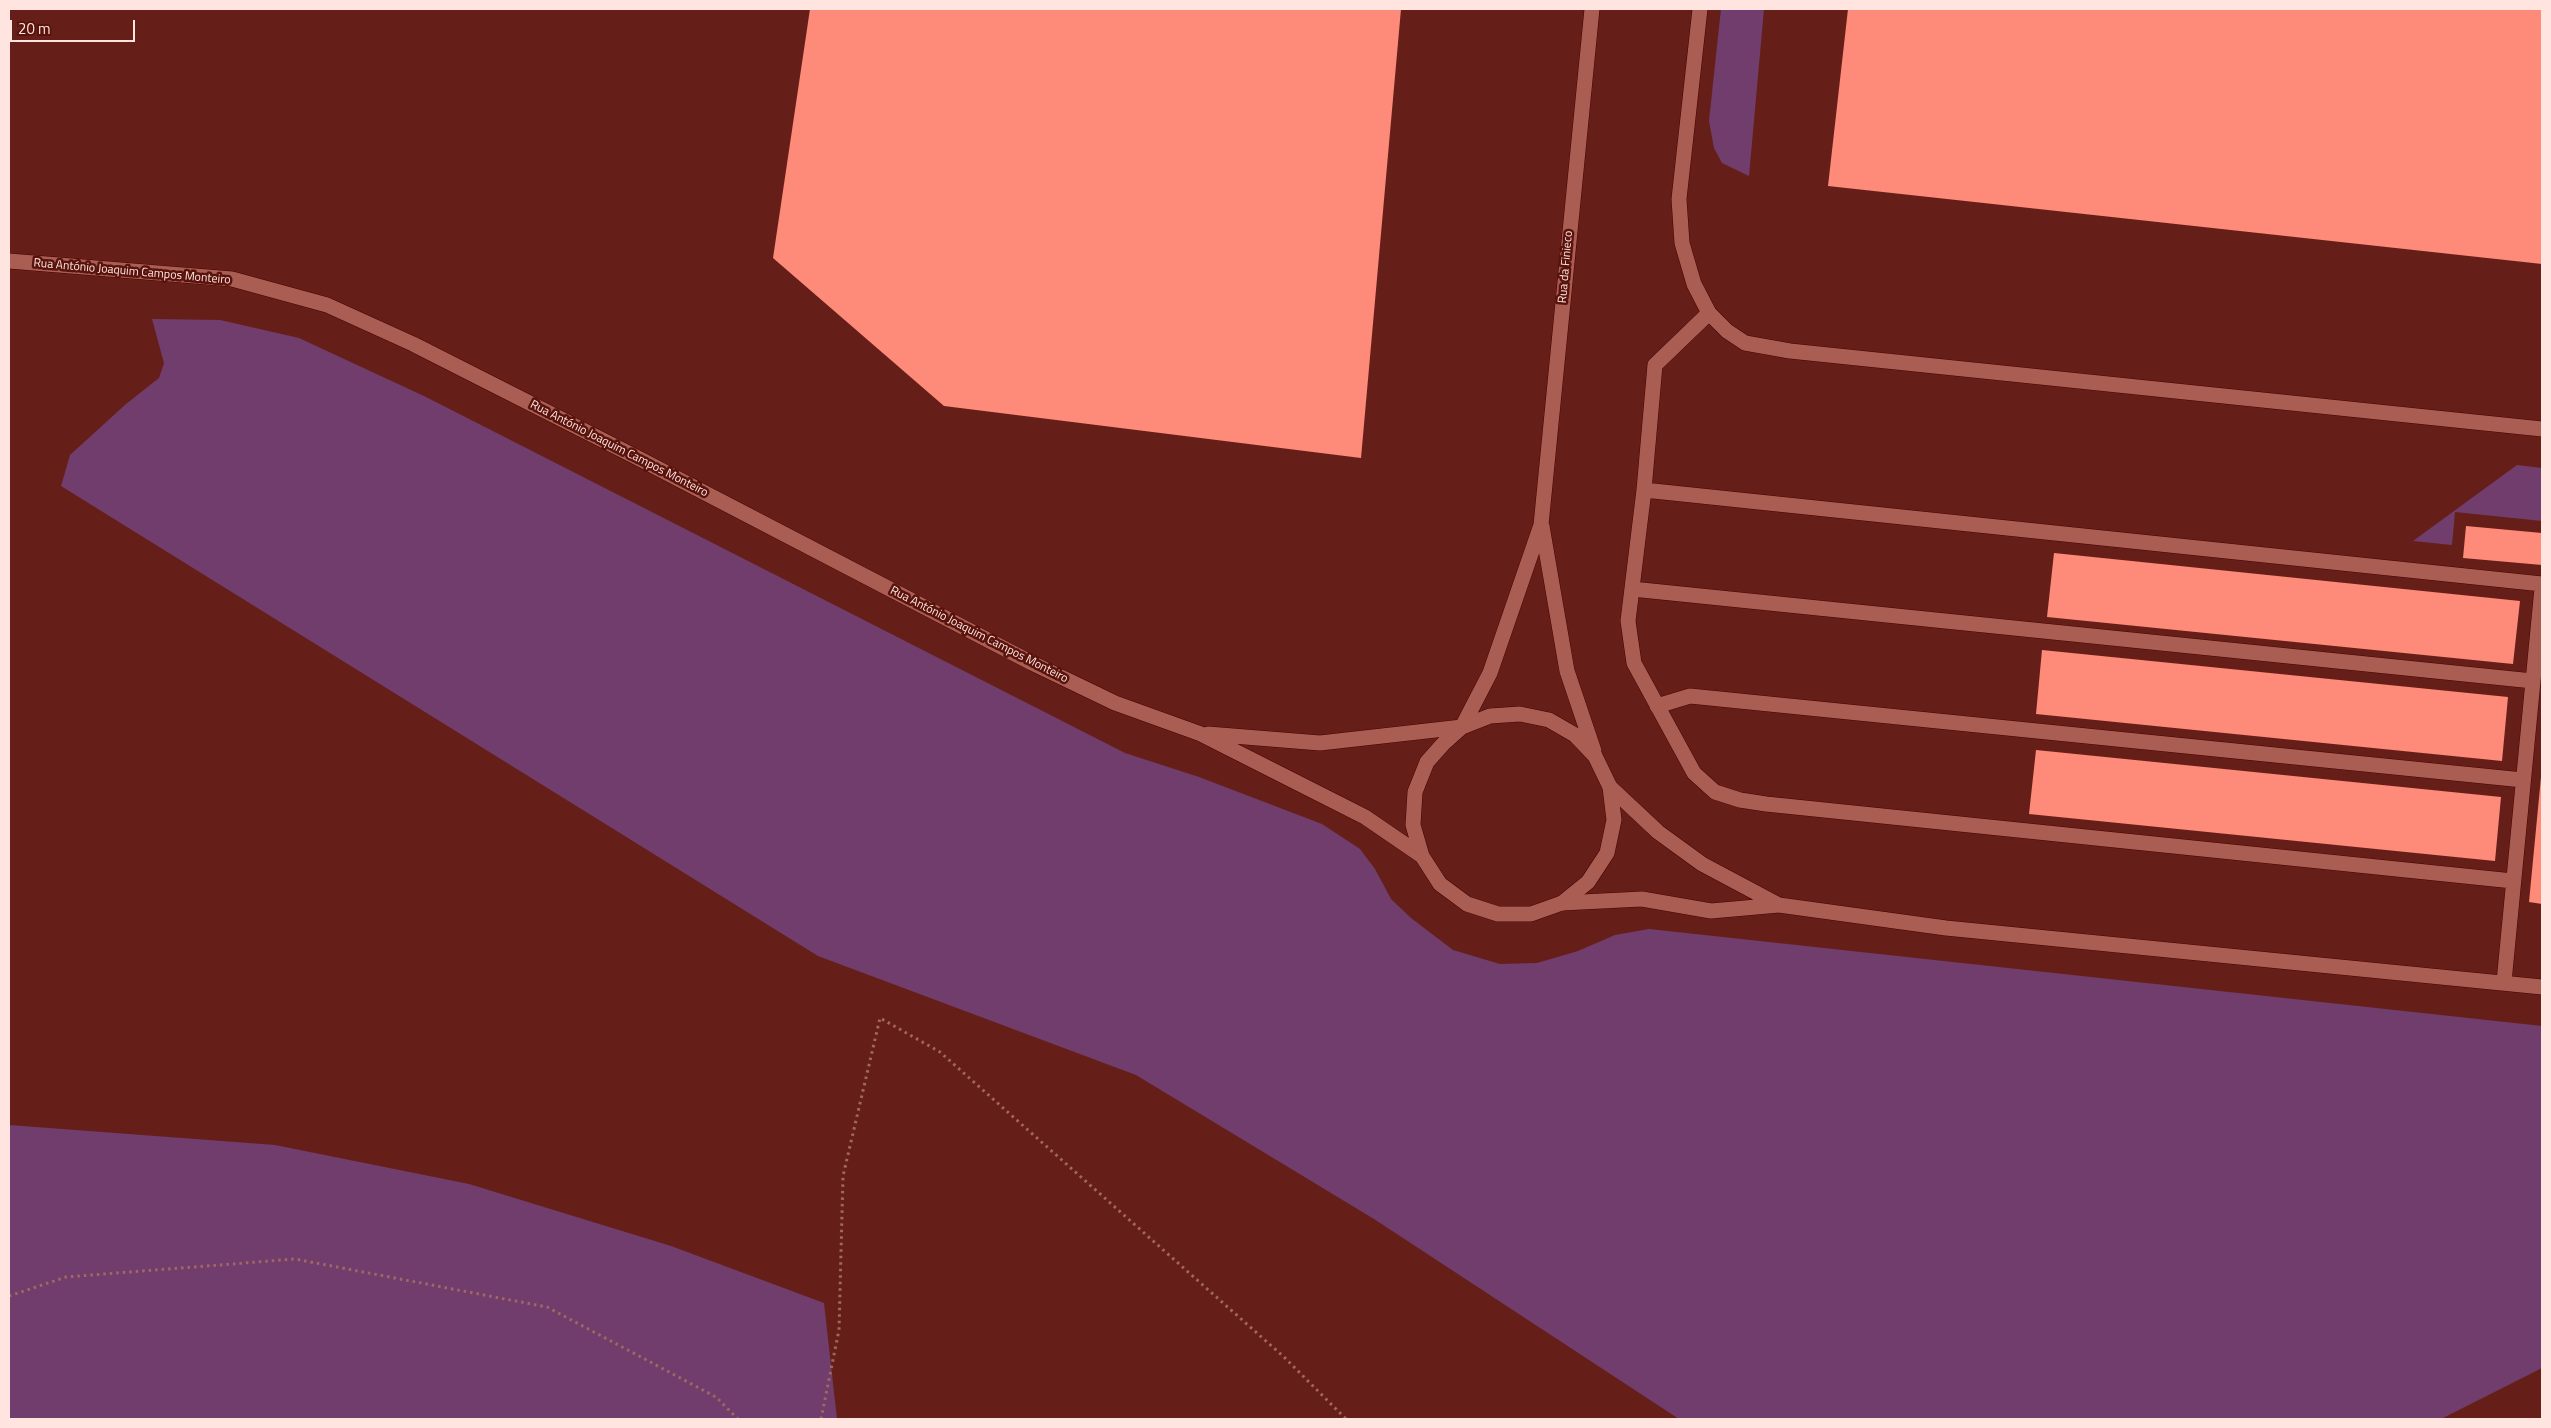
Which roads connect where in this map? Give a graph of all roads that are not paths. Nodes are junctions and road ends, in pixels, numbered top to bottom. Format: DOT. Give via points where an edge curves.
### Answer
graph roads {
  1 [pos="1592,9"];
  2 [pos="1700,9"];
  3 [pos="9,262"];
  4 [pos="1709,313"];
  5 [pos="2542,429"];
  6 [pos="1644,490"];
  7 [pos="1541,524"];
  8 [pos="2542,586"];
  9 [pos="1632,590"];
  10 [pos="2533,680"];
  11 [pos="1657,706"];
  12 [pos="1462,727"];
  13 [pos="1201,734"];
  14 [pos="1596,756"];
  15 [pos="2523,780"];
  16 [pos="1610,787"];
  17 [pos="1422,856"];
  18 [pos="2514,881"];
  19 [pos="1562,903"];
  20 [pos="1779,905"];
  21 [pos="2504,982"];
  22 [pos="2542,987"];
  1 -- 7 [label="street, Rua da Finieco"];
  2 -- 4 [label="street" via="1679,199 1682,243 1694,284"];
  3 -- 13 [label="street, Rua António Joaquim Campos Monteiro" via="232,279 327,305 412,344 634,456 1032,663 1115,703"];
  4 -- 5 [label="street" via="1745,343 1790,351"];
  4 -- 6 [label="street" via="1655,365"];
  6 -- 8 [label="street"];
  6 -- 9 [label="street"];
  7 -- 12 [label="street" via="1490,673"];
  7 -- 14 [label="street" via="1567,672"];
  8 -- 10 [label="street"];
  9 -- 10 [label="street"];
  9 -- 11 [label="street" via="1628,621 1634,662"];
  10 -- 15 [label="street"];
  11 -- 15 [label="street" via="1690,696"];
  11 -- 18 [label="street" via="1694,773 1715,792 1740,800"];
  12 -- 13 [label="street" via="1320,743"];
  12 -- 14 [label="street" via="1490,716 1520,714 1549,720 1575,734"];
  12 -- 17 [label="street" via="1427,762 1415,792 1413,825"];
  13 -- 17 [label="street" via="1365,817"];
  14 -- 16 [label="street"];
  15 -- 18 [label="street"];
  16 -- 19 [label="street" via="1614,820 1606,853 1588,882"];
  16 -- 20 [label="street" via="1658,832 1702,864"];
  17 -- 19 [label="street" via="1440,884 1467,904 1498,914 1531,914"];
  18 -- 21 [label="street"];
  19 -- 20 [label="street" via="1642,899 1711,911"];
  20 -- 21 [label="street" via="1946,928"];
  21 -- 22 [label="street"];
}
